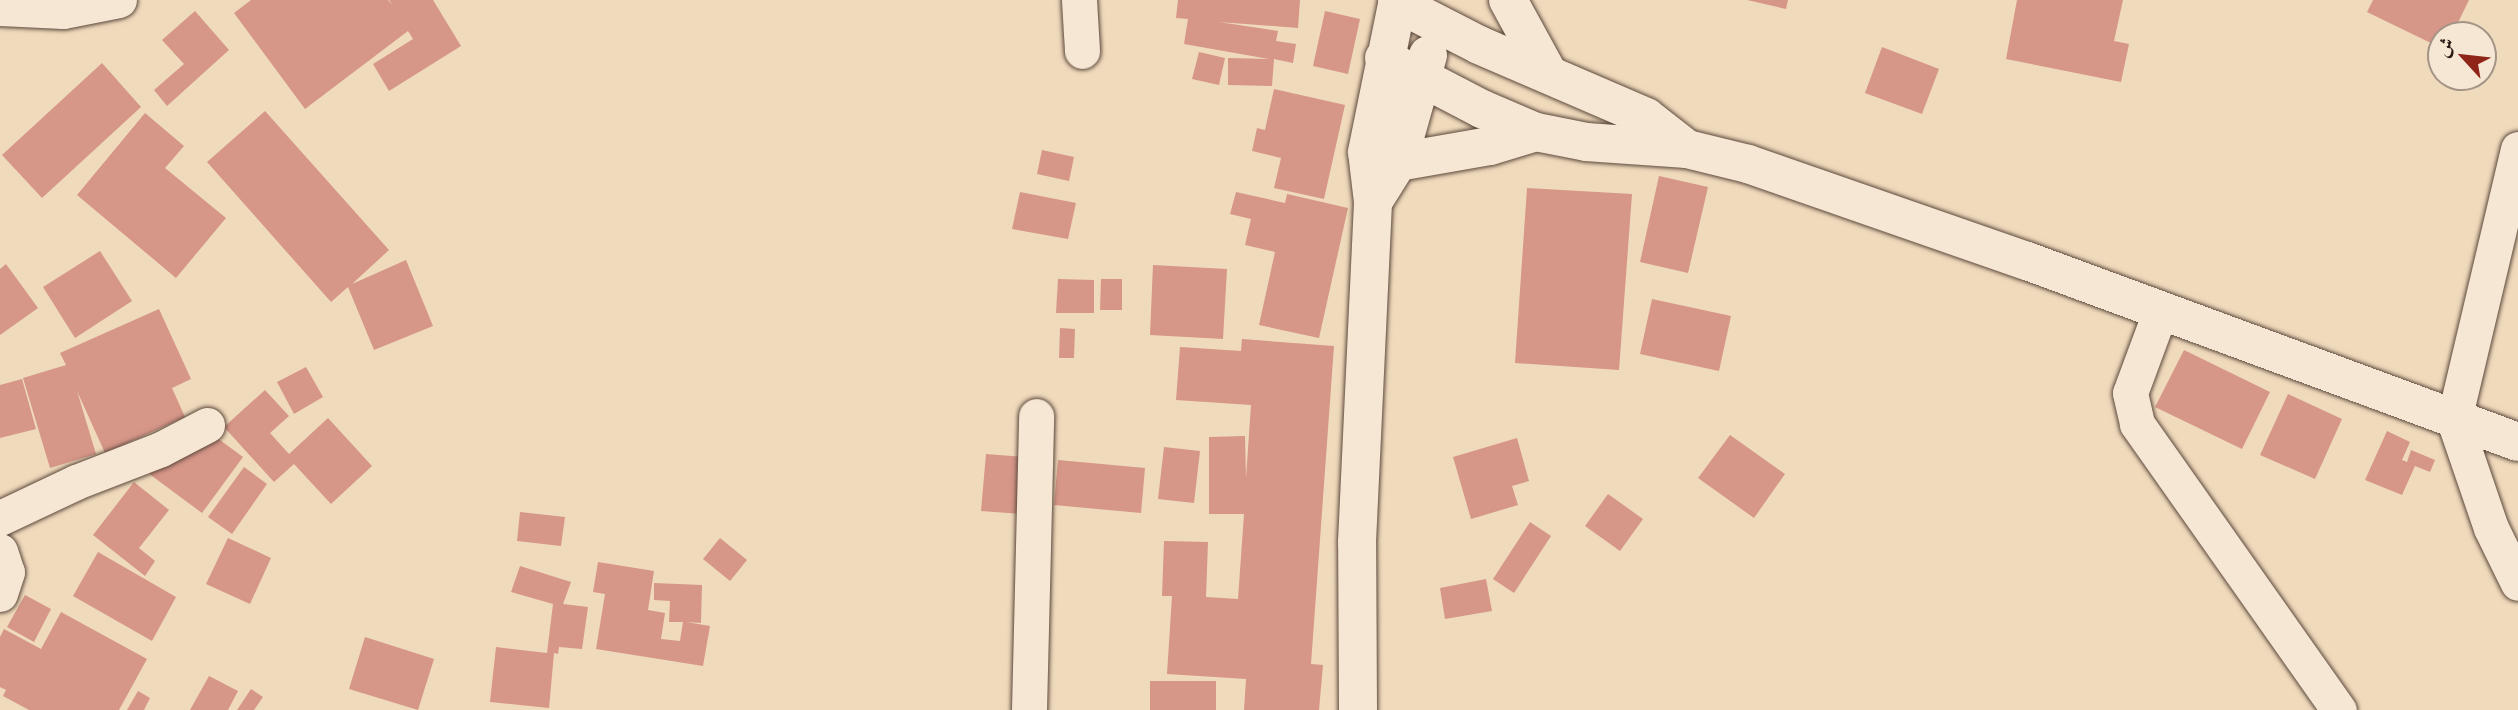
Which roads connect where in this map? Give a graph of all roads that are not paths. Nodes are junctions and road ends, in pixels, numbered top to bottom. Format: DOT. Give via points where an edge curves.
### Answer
graph roads {
  1 [pos="120,0"];
  2 [pos="1079,0"];
  3 [pos="1508,0"];
  4 [pos="1397,2"];
  5 [pos="0,9"];
  6 [pos="1440,12"];
  7 [pos="1083,51"];
  8 [pos="1384,58"];
  9 [pos="1549,75"];
  10 [pos="1422,77"];
  11 [pos="1536,132"];
  12 [pos="1687,149"];
  13 [pos="2518,149"];
  14 [pos="1398,162"];
  15 [pos="1373,202"];
  16 [pos="2160,312"];
  17 [pos="1037,416"];
  18 [pos="2454,420"];
  19 [pos="207,425"];
  20 [pos="2518,442"];
  21 [pos="0,519"];
  22 [pos="0,551"];
  23 [pos="2518,583"];
  24 [pos="0,594"];
  25 [pos="1029,710"];
  26 [pos="1358,710"];
  27 [pos="2339,710"];
  1 -- 5 [label="street" via="63,10"];
  2 -- 7 [label="street"];
  3 -- 9 [label="street"];
  4 -- 6 [label="street"];
  4 -- 8 [label="street"];
  6 -- 9 [label="street"];
  6 -- 10 [label="street"];
  8 -- 10 [label="street"];
  8 -- 15 [label="street" via="1367,152"];
  9 -- 12 [label="street" via="1646,117"];
  10 -- 11 [label="street"];
  10 -- 14 [label="street"];
  11 -- 12 [label="street" via="1610,144"];
  11 -- 14 [label="street" via="1490,146"];
  12 -- 16 [label="street" via="1748,164"];
  13 -- 18 [label="street"];
  14 -- 15 [label="street"];
  15 -- 26 [label="street" via="1357,542"];
  16 -- 18 [label="street"];
  16 -- 27 [label="street" via="2130,393 2137,424"];
  17 -- 25 [label="street"];
  18 -- 20 [label="street"];
  18 -- 23 [label="street" via="2491,528"];
  19 -- 21 [label="street"];
  22 -- 24 [label="street" via="7,572"];
}
